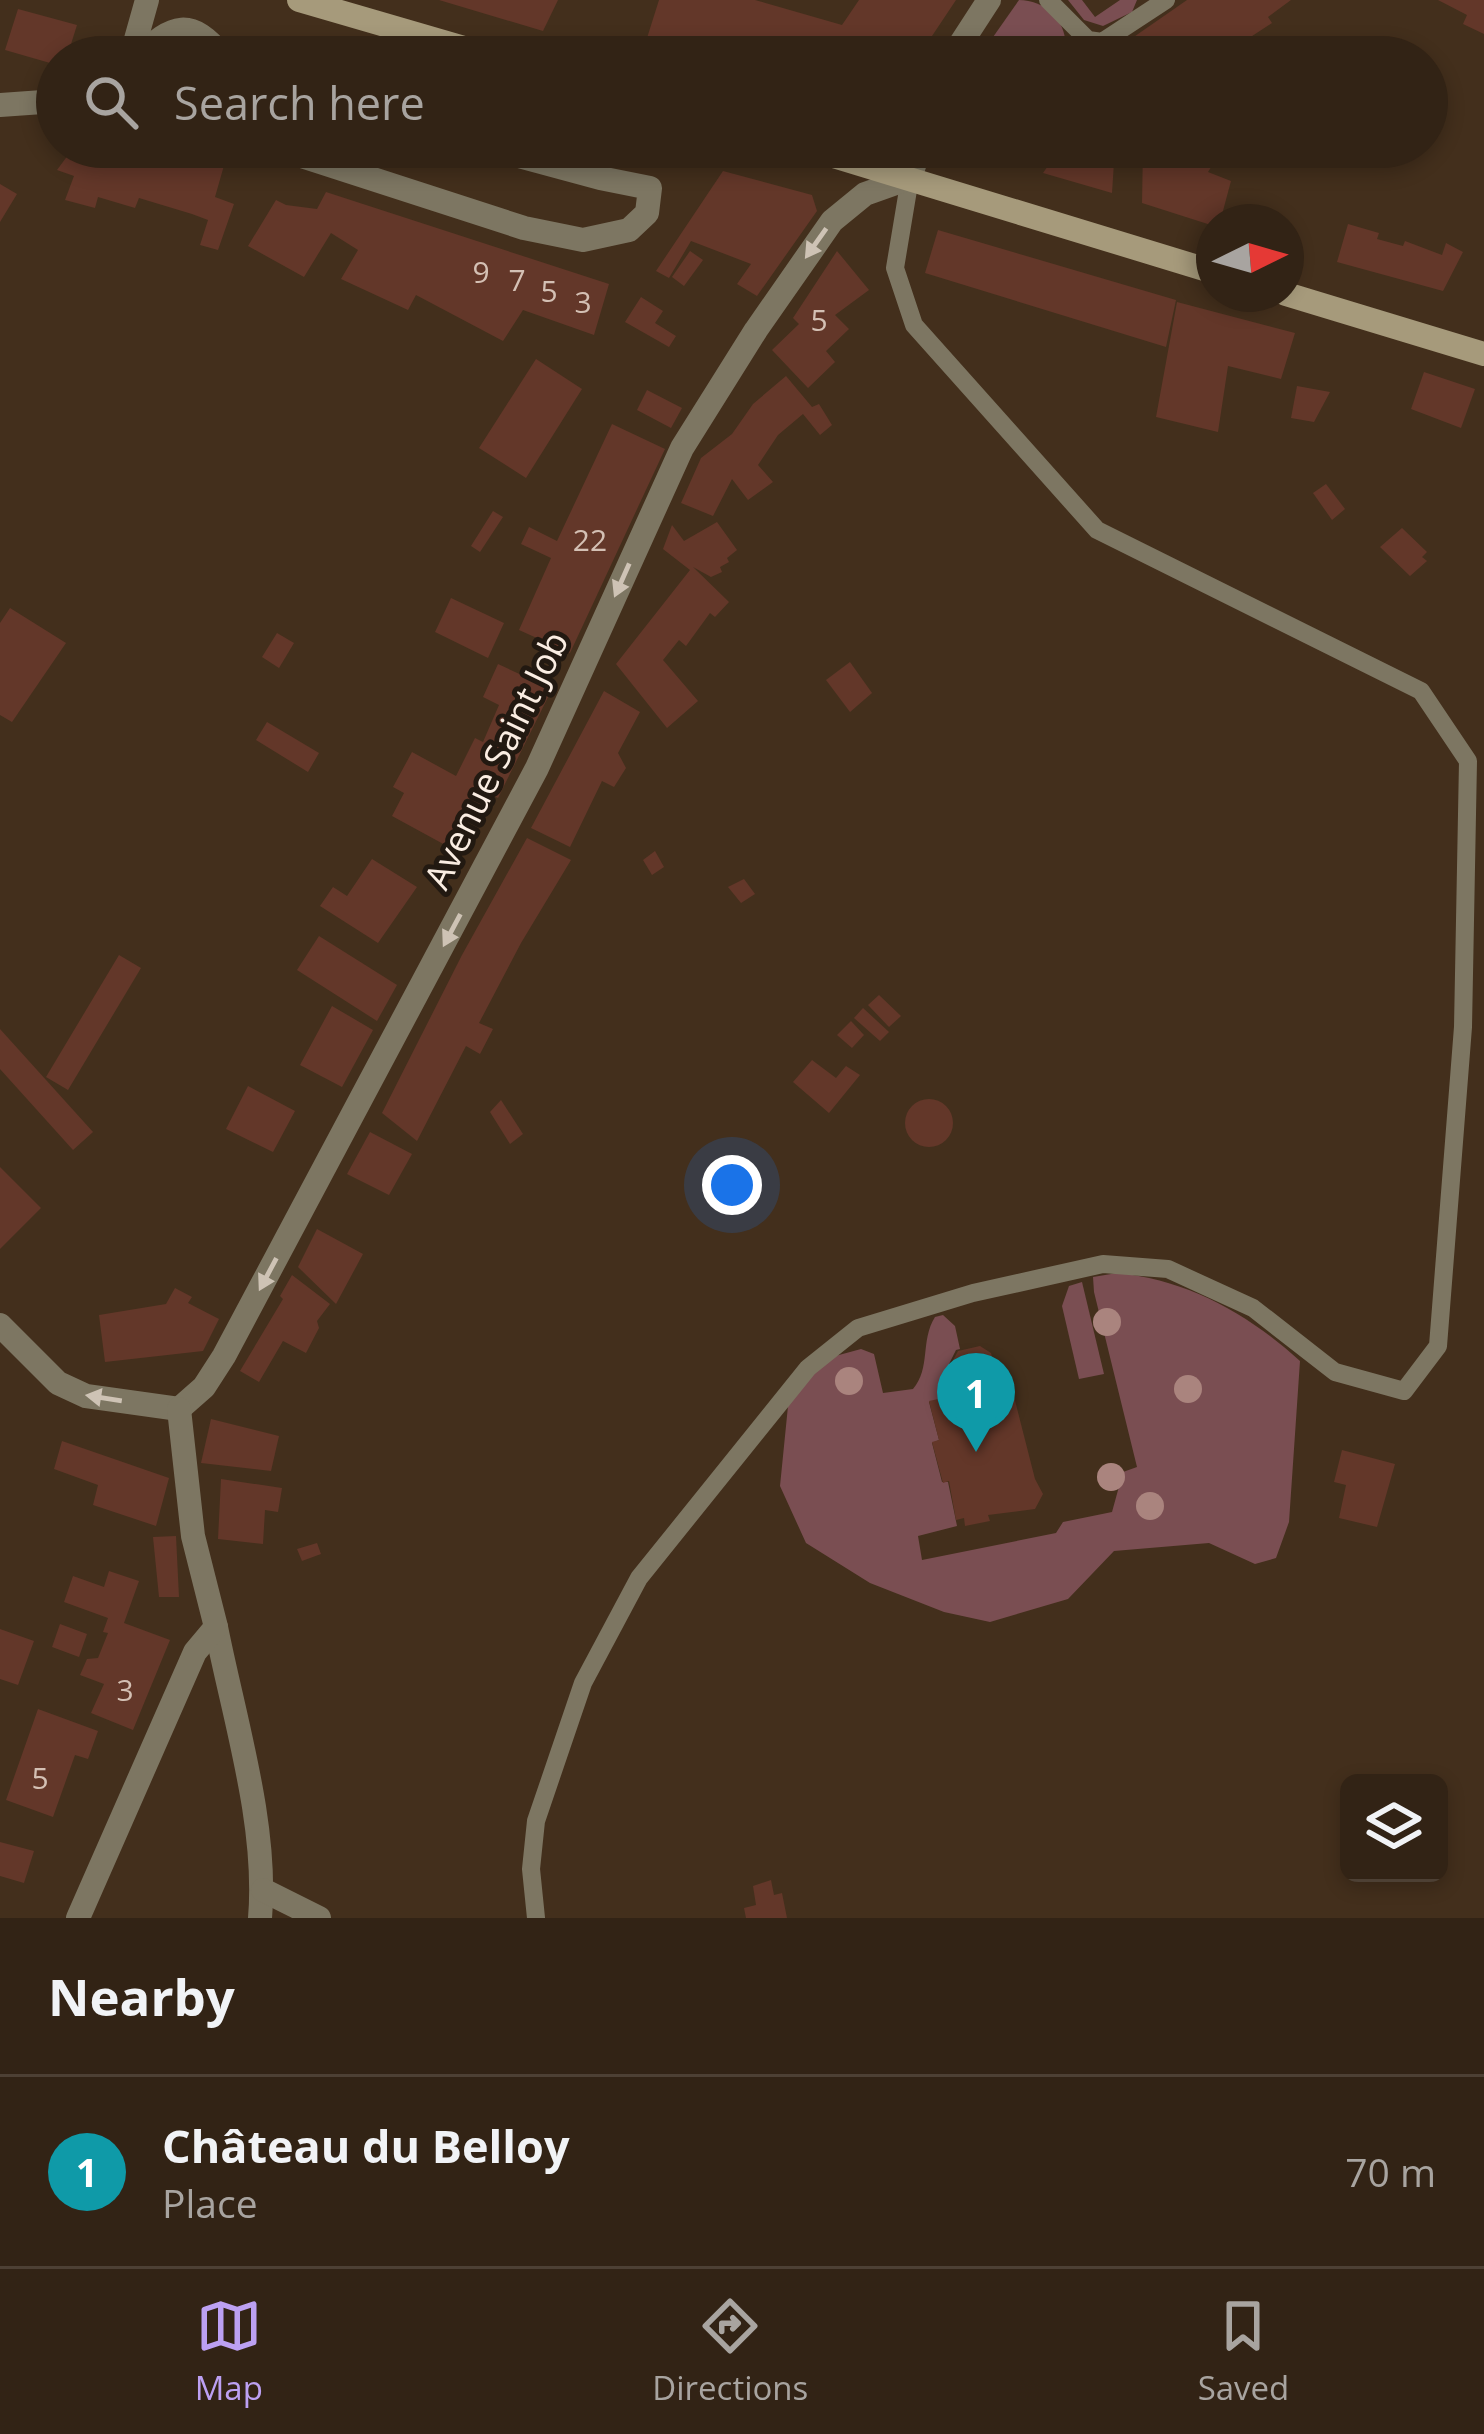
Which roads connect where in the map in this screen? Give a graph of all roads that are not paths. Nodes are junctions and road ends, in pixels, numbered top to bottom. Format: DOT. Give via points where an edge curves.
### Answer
graph roads {
  1 [pos="147,0"];
  2 [pos="299,0"];
  3 [pos="989,0"];
  4 [pos="1048,0"];
  5 [pos="1166,0"];
  6 [pos="139,36"];
  7 [pos="159,36"];
  8 [pos="203,36"];
  9 [pos="423,36"];
  10 [pos="966,36"];
  11 [pos="1076,36"];
  12 [pos="1111,36"];
  13 [pos="36,102"];
  14 [pos="0,105"];
  15 [pos="339,168"];
  16 [pos="563,168"];
  17 [pos="876,168"];
  18 [pos="913,168"];
  19 [pos="910,178"];
  20 [pos="1196,266"];
  21 [pos="1304,299"];
  22 [pos="1484,354"];
  23 [pos="0,1324"];
  24 [pos="179,1409"];
  25 [pos="216,1627"];
  26 [pos="262,1890"];
  27 [pos="78,1918"];
  28 [pos="260,1918"];
  29 [pos="319,1918"];
  30 [pos="536,1918"];
  1 -- 6 [label="street"];
  2 -- 9 [label="main road"];
  3 -- 10 [label="street"];
  4 -- 11 [label="lane"];
  5 -- 12 [label="lane"];
  7 -- 8 [label="street" via="190,29"];
  13 -- 14 [label="street"];
  15 -- 16 [label="street" via="583,240 629,230 647,213 650,188"];
  17 -- 19 [label="main road"];
  18 -- 19 [label="street"];
  19 -- 20 [label="main road"];
  19 -- 24 [label="street, Avenue Saint Job, one-way" via="865,194 832,221 682,448 537,768 224,1356"];
  19 -- 30 [label="lane" via="895,268 914,325 1097,530 1421,691 1468,761 1463,1027 1438,1346 1404,1390 1335,1372 1253,1308 1168,1268 1103,1264 858,1328 808,1368 638,1578 583,1683 536,1821"];
  21 -- 22 [label="main road"];
  24 -- 23 [label="street, one-way" via="86,1396 58,1383"];
  24 -- 25 [label="street" via="193,1536"];
  25 -- 26 [label="street"];
  25 -- 27 [label="street" via="195,1652"];
  26 -- 28 [label="street"];
  26 -- 29 [label="street"];
}
